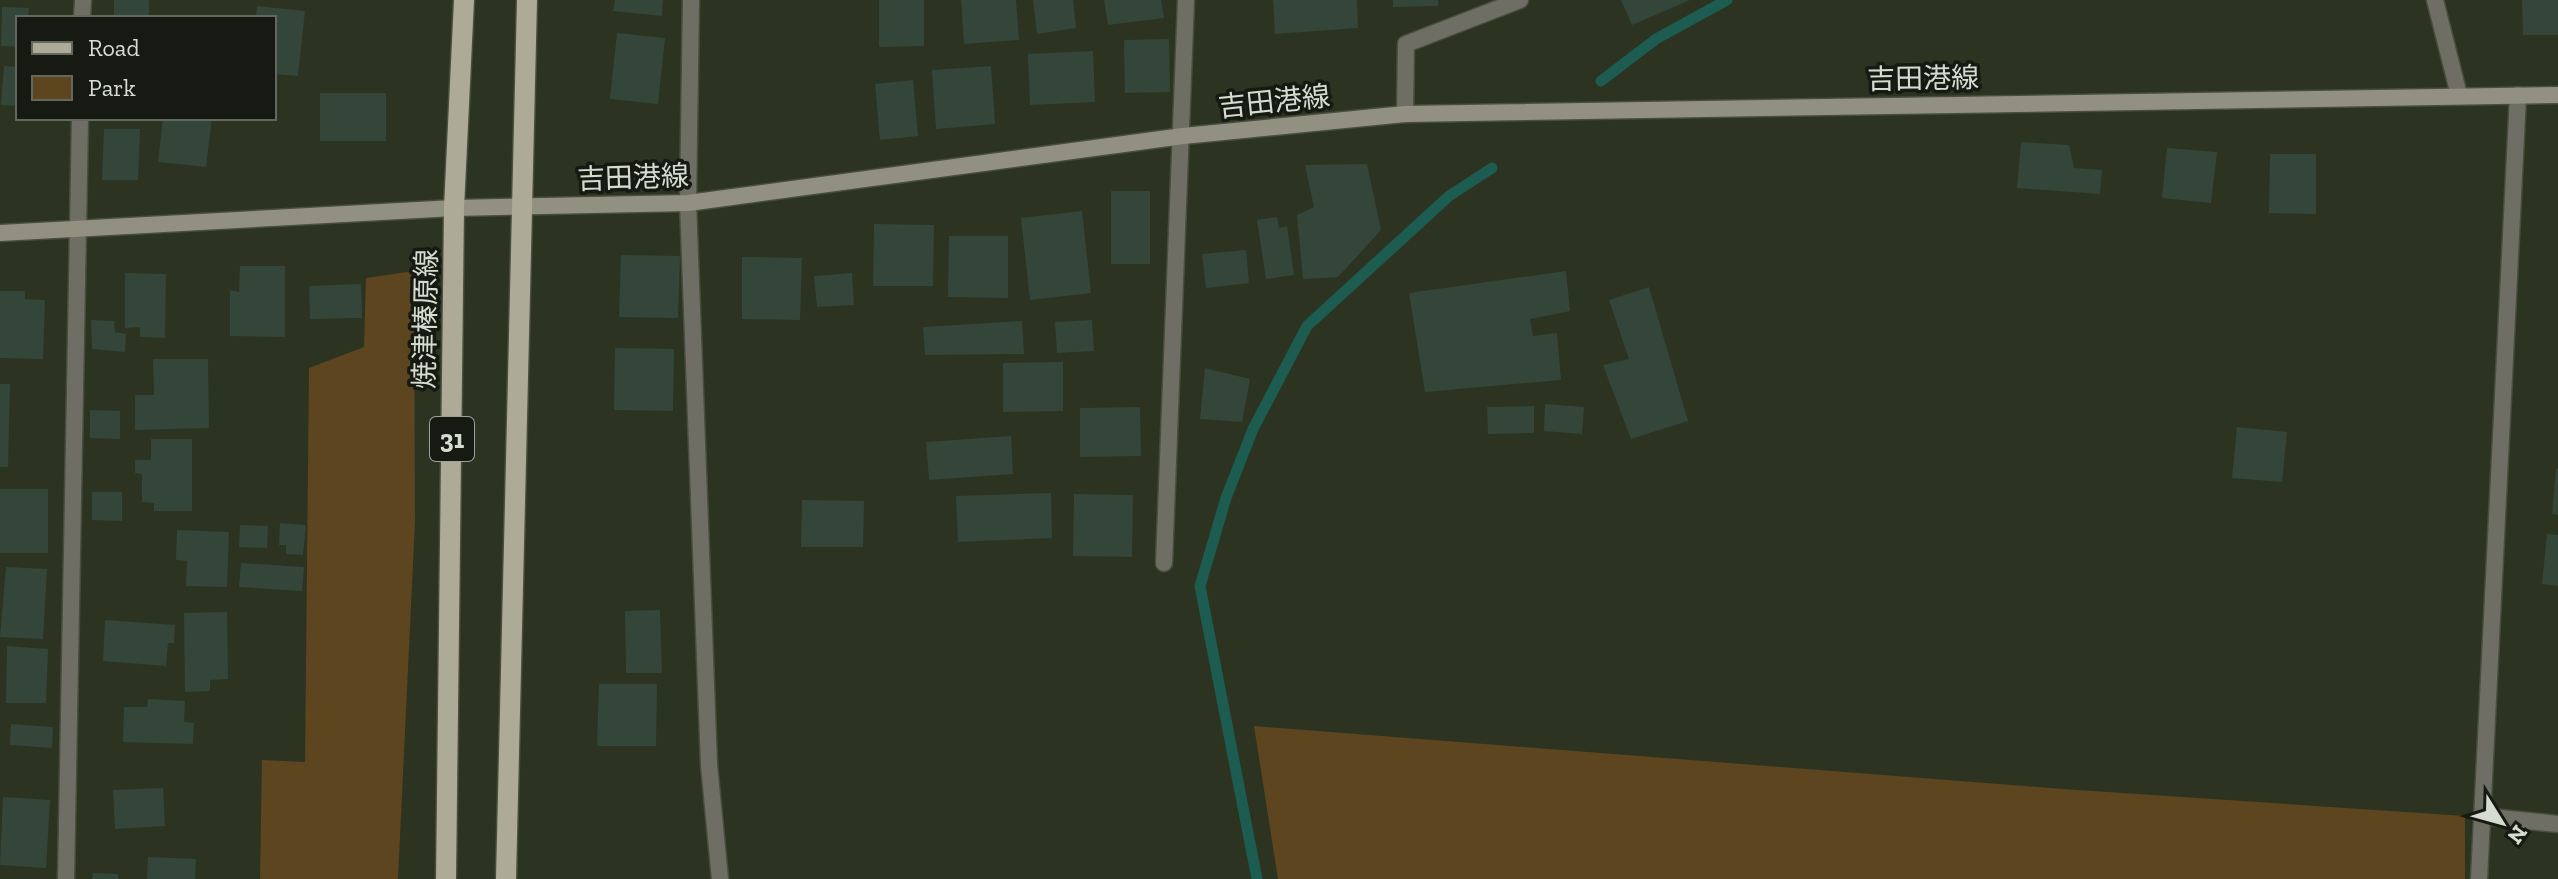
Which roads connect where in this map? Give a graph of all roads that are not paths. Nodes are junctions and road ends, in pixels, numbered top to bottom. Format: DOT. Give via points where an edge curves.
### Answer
graph roads {
  1 [pos="464,0"];
  2 [pos="527,0"];
  3 [pos="691,0"];
  4 [pos="1186,0"];
  5 [pos="1520,0"];
  6 [pos="2435,0"];
  7 [pos="2459,95"];
  8 [pos="2518,95"];
  9 [pos="2558,95"];
  10 [pos="1405,114"];
  11 [pos="80,120"];
  12 [pos="1183,136"];
  13 [pos="688,203"];
  14 [pos="521,206"];
  15 [pos="454,208"];
  16 [pos="78,231"];
  17 [pos="0,233"];
  18 [pos="1164,563"];
  19 [pos="2481,816"];
  20 [pos="2558,824"];
  21 [pos="66,879"];
  22 [pos="446,879"];
  23 [pos="506,879"];
  24 [pos="720,879"];
  25 [pos="2479,879"];
  1 -- 15 [label="main road, 焼津榛原線 / 31"];
  2 -- 14 [label="main road, 31"];
  3 -- 13 [label="street"];
  4 -- 12 [label="street"];
  5 -- 10 [label="street" via="1406,44"];
  6 -- 7 [label="street"];
  7 -- 8 [label="main road, 吉田港線"];
  7 -- 10 [label="main road, 吉田港線"];
  8 -- 9 [label="main road, 吉田港線"];
  8 -- 19 [label="street"];
  10 -- 12 [label="main road, 吉田港線"];
  11 -- 16 [label="street"];
  12 -- 13 [label="main road, 吉田港線"];
  12 -- 18 [label="street"];
  13 -- 14 [label="main road, 吉田港線"];
  13 -- 24 [label="street" via="709,765"];
  14 -- 15 [label="main road, 吉田港線"];
  14 -- 23 [label="main road, 31"];
  15 -- 16 [label="main road, 吉田港線"];
  15 -- 22 [label="main road, 焼津榛原線 / 31"];
  16 -- 17 [label="main road, 吉田港線"];
  16 -- 21 [label="street"];
  19 -- 20 [label="street"];
  19 -- 25 [label="street"];
}
